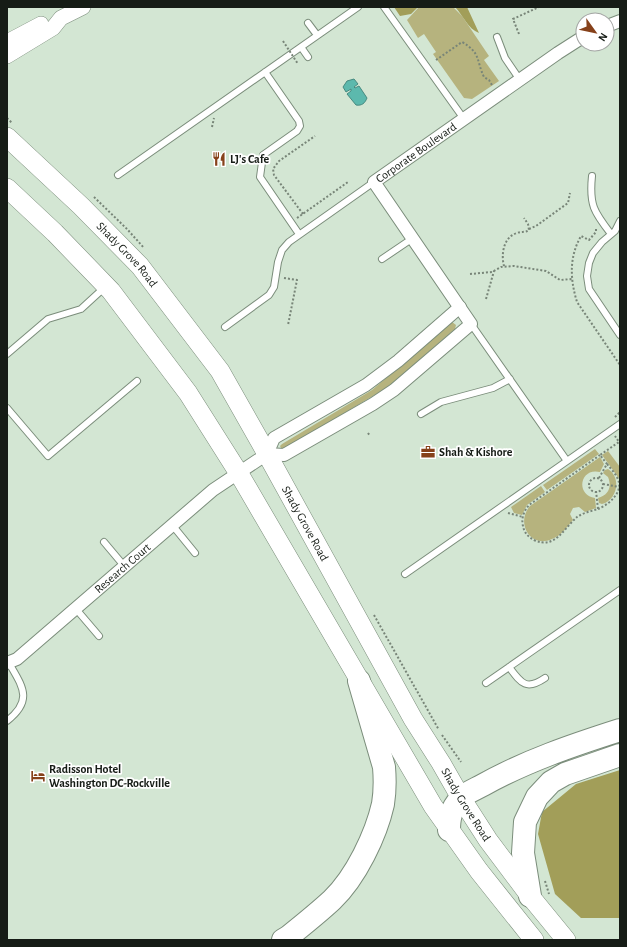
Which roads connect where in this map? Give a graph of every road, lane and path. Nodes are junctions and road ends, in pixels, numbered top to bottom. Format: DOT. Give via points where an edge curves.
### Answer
graph roads {
  1 [pos="358,7"];
  2 [pos="384,7"];
  3 [pos="539,7"];
  4 [pos="77,8"];
  5 [pos="61,18"];
  6 [pos="308,23"];
  7 [pos="519,34"];
  8 [pos="317,35"];
  9 [pos="497,37"];
  10 [pos="283,41"];
  11 [pos="7,42"];
  12 [pos="575,42"];
  13 [pos="301,47"];
  14 [pos="7,56"];
  15 [pos="308,57"];
  16 [pos="436,60"];
  17 [pos="298,64"];
  18 [pos="265,72"];
  19 [pos="520,80"];
  20 [pos="493,86"];
  21 [pos="214,118"];
  22 [pos="464,119"];
  23 [pos="212,127"];
  24 [pos="315,136"];
  25 [pos="7,137"];
  26 [pos="118,175"];
  27 [pos="592,176"];
  28 [pos="348,182"];
  29 [pos="374,182"];
  30 [pos="7,188"];
  31 [pos="570,193"];
  32 [pos="302,214"];
  33 [pos="524,218"];
  34 [pos="620,221"];
  35 [pos="291,222"];
  36 [pos="529,229"];
  37 [pos="615,232"];
  38 [pos="299,234"];
  39 [pos="413,238"];
  40 [pos="382,260"];
  41 [pos="504,266"];
  42 [pos="494,271"];
  43 [pos="470,274"];
  44 [pos="284,278"];
  45 [pos="572,279"];
  46 [pos="106,286"];
  47 [pos="486,299"];
  48 [pos="460,307"];
  49 [pos="472,324"];
  50 [pos="288,325"];
  51 [pos="225,327"];
  52 [pos="620,335"];
  53 [pos="7,354"];
  54 [pos="510,379"];
  55 [pos="137,381"];
  56 [pos="7,408"];
  57 [pos="421,414"];
  58 [pos="620,424"];
  59 [pos="368,433"];
  60 [pos="370,436"];
  61 [pos="267,454"];
  62 [pos="600,454"];
  63 [pos="567,460"];
  64 [pos="607,464"];
  65 [pos="238,472"];
  66 [pos="603,484"];
  67 [pos="619,487"];
  68 [pos="596,492"];
  69 [pos="598,509"];
  70 [pos="504,515"];
  71 [pos="523,517"];
  72 [pos="173,526"];
  73 [pos="104,542"];
  74 [pos="195,554"];
  75 [pos="125,566"];
  76 [pos="405,574"];
  77 [pos="620,590"];
  78 [pos="76,608"];
  79 [pos="99,636"];
  80 [pos="8,663"];
  81 [pos="509,667"];
  82 [pos="545,678"];
  83 [pos="360,681"];
  84 [pos="486,683"];
  85 [pos="7,721"];
  86 [pos="620,730"];
  87 [pos="620,755"];
  88 [pos="461,798"];
  89 [pos="449,830"];
  90 [pos="543,878"];
  91 [pos="540,896"];
  92 [pos="530,934"];
  93 [pos="283,940"];
  94 [pos="566,940"];
  1 -- 8 [label="lane"];
  2 -- 22 [label="lane"];
  3 -- 7 [label="path" via="512,19"];
  4 -- 5 [label="street"];
  5 -- 11 [label="street" via="50,20"];
  5 -- 14 [label="street" via="53,28"];
  6 -- 8 [label="lane"];
  8 -- 13 [label="lane"];
  9 -- 19 [label="lane" via="505,58"];
  10 -- 17 [label="path, bridge"];
  12 -- 19 [label="street, Corporate Boulevard"];
  13 -- 15 [label="lane"];
  13 -- 18 [label="lane"];
  16 -- 20 [label="path" via="462,42 475,52 484,77"];
  18 -- 26 [label="lane"];
  18 -- 35 [label="lane" via="300,123 297,131 263,155 259,176"];
  19 -- 22 [label="street, Corporate Boulevard"];
  21 -- 23 [label="path"];
  22 -- 29 [label="street, Corporate Boulevard"];
  24 -- 32 [label="path" via="279,161 273,169 274,175"];
  25 -- 61 [label="main road, Shady Grove Road" via="82,206 140,266 220,371"];
  27 -- 37 [label="lane" via="593,207 597,216"];
  28 -- 32 [label="path"];
  29 -- 38 [label="lane"];
  29 -- 39 [label="street, Corporate Boulevard"];
  30 -- 46 [label="main road"];
  31 -- 36 [label="path" via="568,203"];
  32 -- 35 [label="path"];
  33 -- 36 [label="path"];
  34 -- 37 [label="lane"];
  35 -- 38 [label="lane"];
  36 -- 41 [label="path" via="526,232 515,233 507,241 502,254"];
  37 -- 52 [label="lane" via="593,253 587,276 589,289"];
  38 -- 51 [label="lane" via="282,250 274,287 269,295"];
  39 -- 40 [label="lane"];
  39 -- 48 [label="street, Corporate Boulevard"];
  41 -- 42 [label="path"];
  41 -- 45 [label="path" via="546,271 560,280"];
  42 -- 43 [label="path"];
  42 -- 47 [label="path"];
  44 -- 50 [label="path" via="297,280"];
  46 -- 53 [label="lane" via="81,309 48,319"];
  46 -- 65 [label="main road" via="188,393"];
  48 -- 49 [label="street, Corporate Boulevard"];
  48 -- 61 [label="street" via="366,385 274,438"];
  49 -- 54 [label="lane"];
  49 -- 61 [label="street" via="394,390 373,404 284,455"];
  54 -- 57 [label="lane" via="493,388 441,402"];
  54 -- 63 [label="lane"];
  55 -- 56 [label="lane" via="48,456"];
  58 -- 63 [label="lane"];
  59 -- 60 [label="path"];
  61 -- 65 [label="street"];
  61 -- 88 [label="main road, Shady Grove Road" via="413,719"];
  62 -- 71 [label="path" via="532,502 526,508"];
  63 -- 76 [label="lane"];
  64 -- 67 [label="path" via="618,480"];
  65 -- 72 [label="street, Research Court" via="213,490"];
  65 -- 83 [label="main road"];
  66 -- 67 [label="path"];
  66 -- 68 [label="path" via="602,489"];
  66 -- 68 [label="path" via="602,480 597,478 591,480 590,488"];
  67 -- 69 [label="path" via="612,499"];
  68 -- 69 [label="path"];
  69 -- 71 [label="path" via="580,516 558,538 547,542 536,541 527,535 523,527"];
  70 -- 71 [label="path" via="507,512"];
  72 -- 74 [label="lane"];
  72 -- 75 [label="street, Research Court"];
  73 -- 75 [label="lane"];
  75 -- 78 [label="street, Research Court"];
  77 -- 81 [label="lane"];
  78 -- 79 [label="lane"];
  78 -- 80 [label="street, Research Court" via="17,659"];
  80 -- 85 [label="lane" via="23,688 23,699 19,709"];
  81 -- 82 [label="lane" via="526,685"];
  81 -- 84 [label="lane"];
  83 -- 89 [label="main road"];
  83 -- 93 [label="highway" via="384,767 383,803 376,828 354,872 333,899"];
  86 -- 88 [label="highway" via="581,742 510,770"];
  87 -- 91 [label="highway" via="566,774 551,782 537,797 525,822 523,853"];
  88 -- 89 [label="highway" via="452,809"];
  88 -- 91 [label="main road, Shady Grove Road" via="488,840"];
  89 -- 92 [label="main road"];
  90 -- 91 [label="path"];
  91 -- 94 [label="main road, Shady Grove Road" via="553,924"];
}
